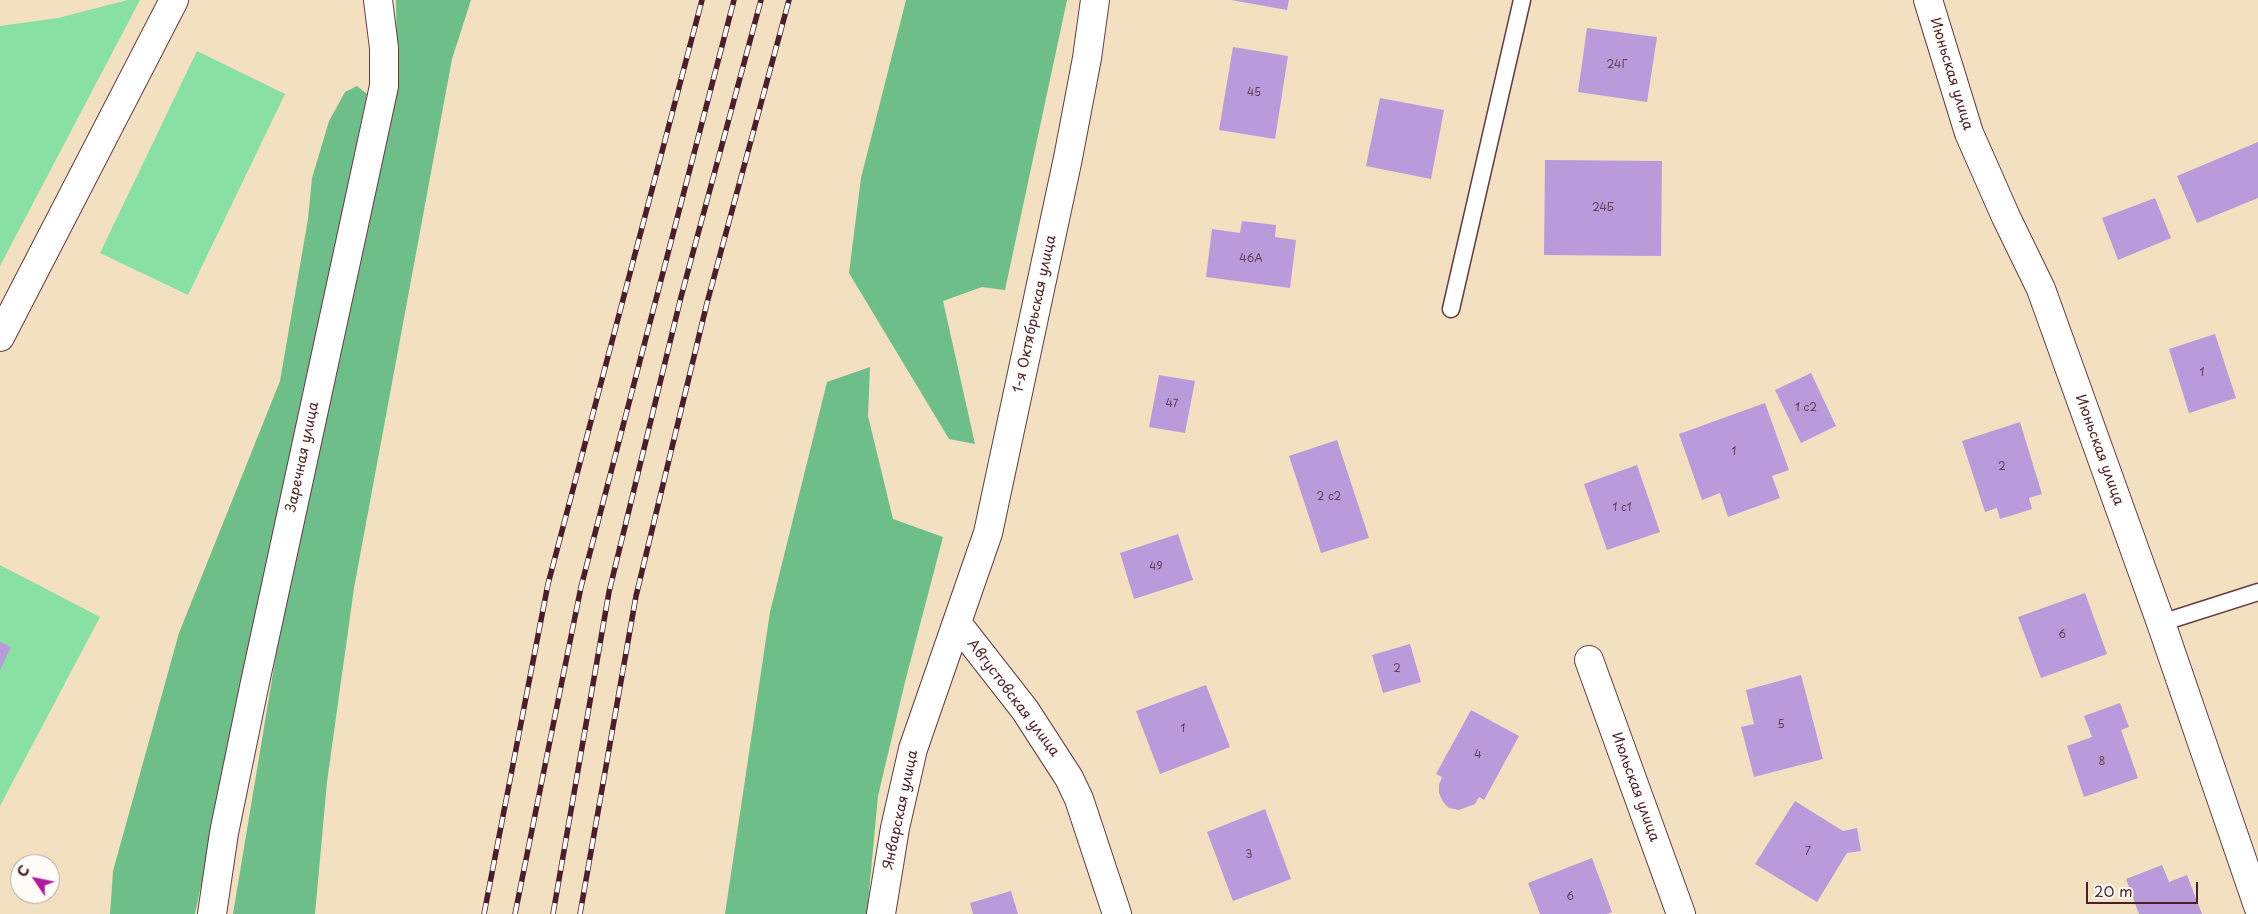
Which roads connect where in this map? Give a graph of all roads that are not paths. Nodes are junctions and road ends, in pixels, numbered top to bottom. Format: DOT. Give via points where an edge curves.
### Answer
graph roads {
  1 [pos="174,0"];
  2 [pos="378,0"];
  3 [pos="1095,0"];
  4 [pos="1522,0"];
  5 [pos="1928,0"];
  6 [pos="1451,309"];
  7 [pos="0,337"];
  8 [pos="2258,592"];
  9 [pos="957,623"];
  10 [pos="2161,623"];
  11 [pos="1589,660"];
  12 [pos="2258,906"];
  13 [pos="212,914"];
  14 [pos="881,914"];
  15 [pos="1117,914"];
  16 [pos="1680,914"];
  1 -- 7 [label="street"];
  2 -- 13 [label="street, Заречная улица" via="384,48 384,86 256,677 224,833"];
  3 -- 9 [label="street, 1-я Октябрьская улица" via="1068,158 988,533"];
  4 -- 6 [label="lane"];
  5 -- 10 [label="street, Июньская улица" via="1969,133 2041,289"];
  8 -- 10 [label="lane"];
  9 -- 14 [label="street, Январская улица" via="906,775"];
  9 -- 15 [label="street, Августовская улица" via="1026,710 1069,778 1080,800"];
  10 -- 12 [label="street, Июньская улица"];
  11 -- 16 [label="street, Июльская улица"];
}
